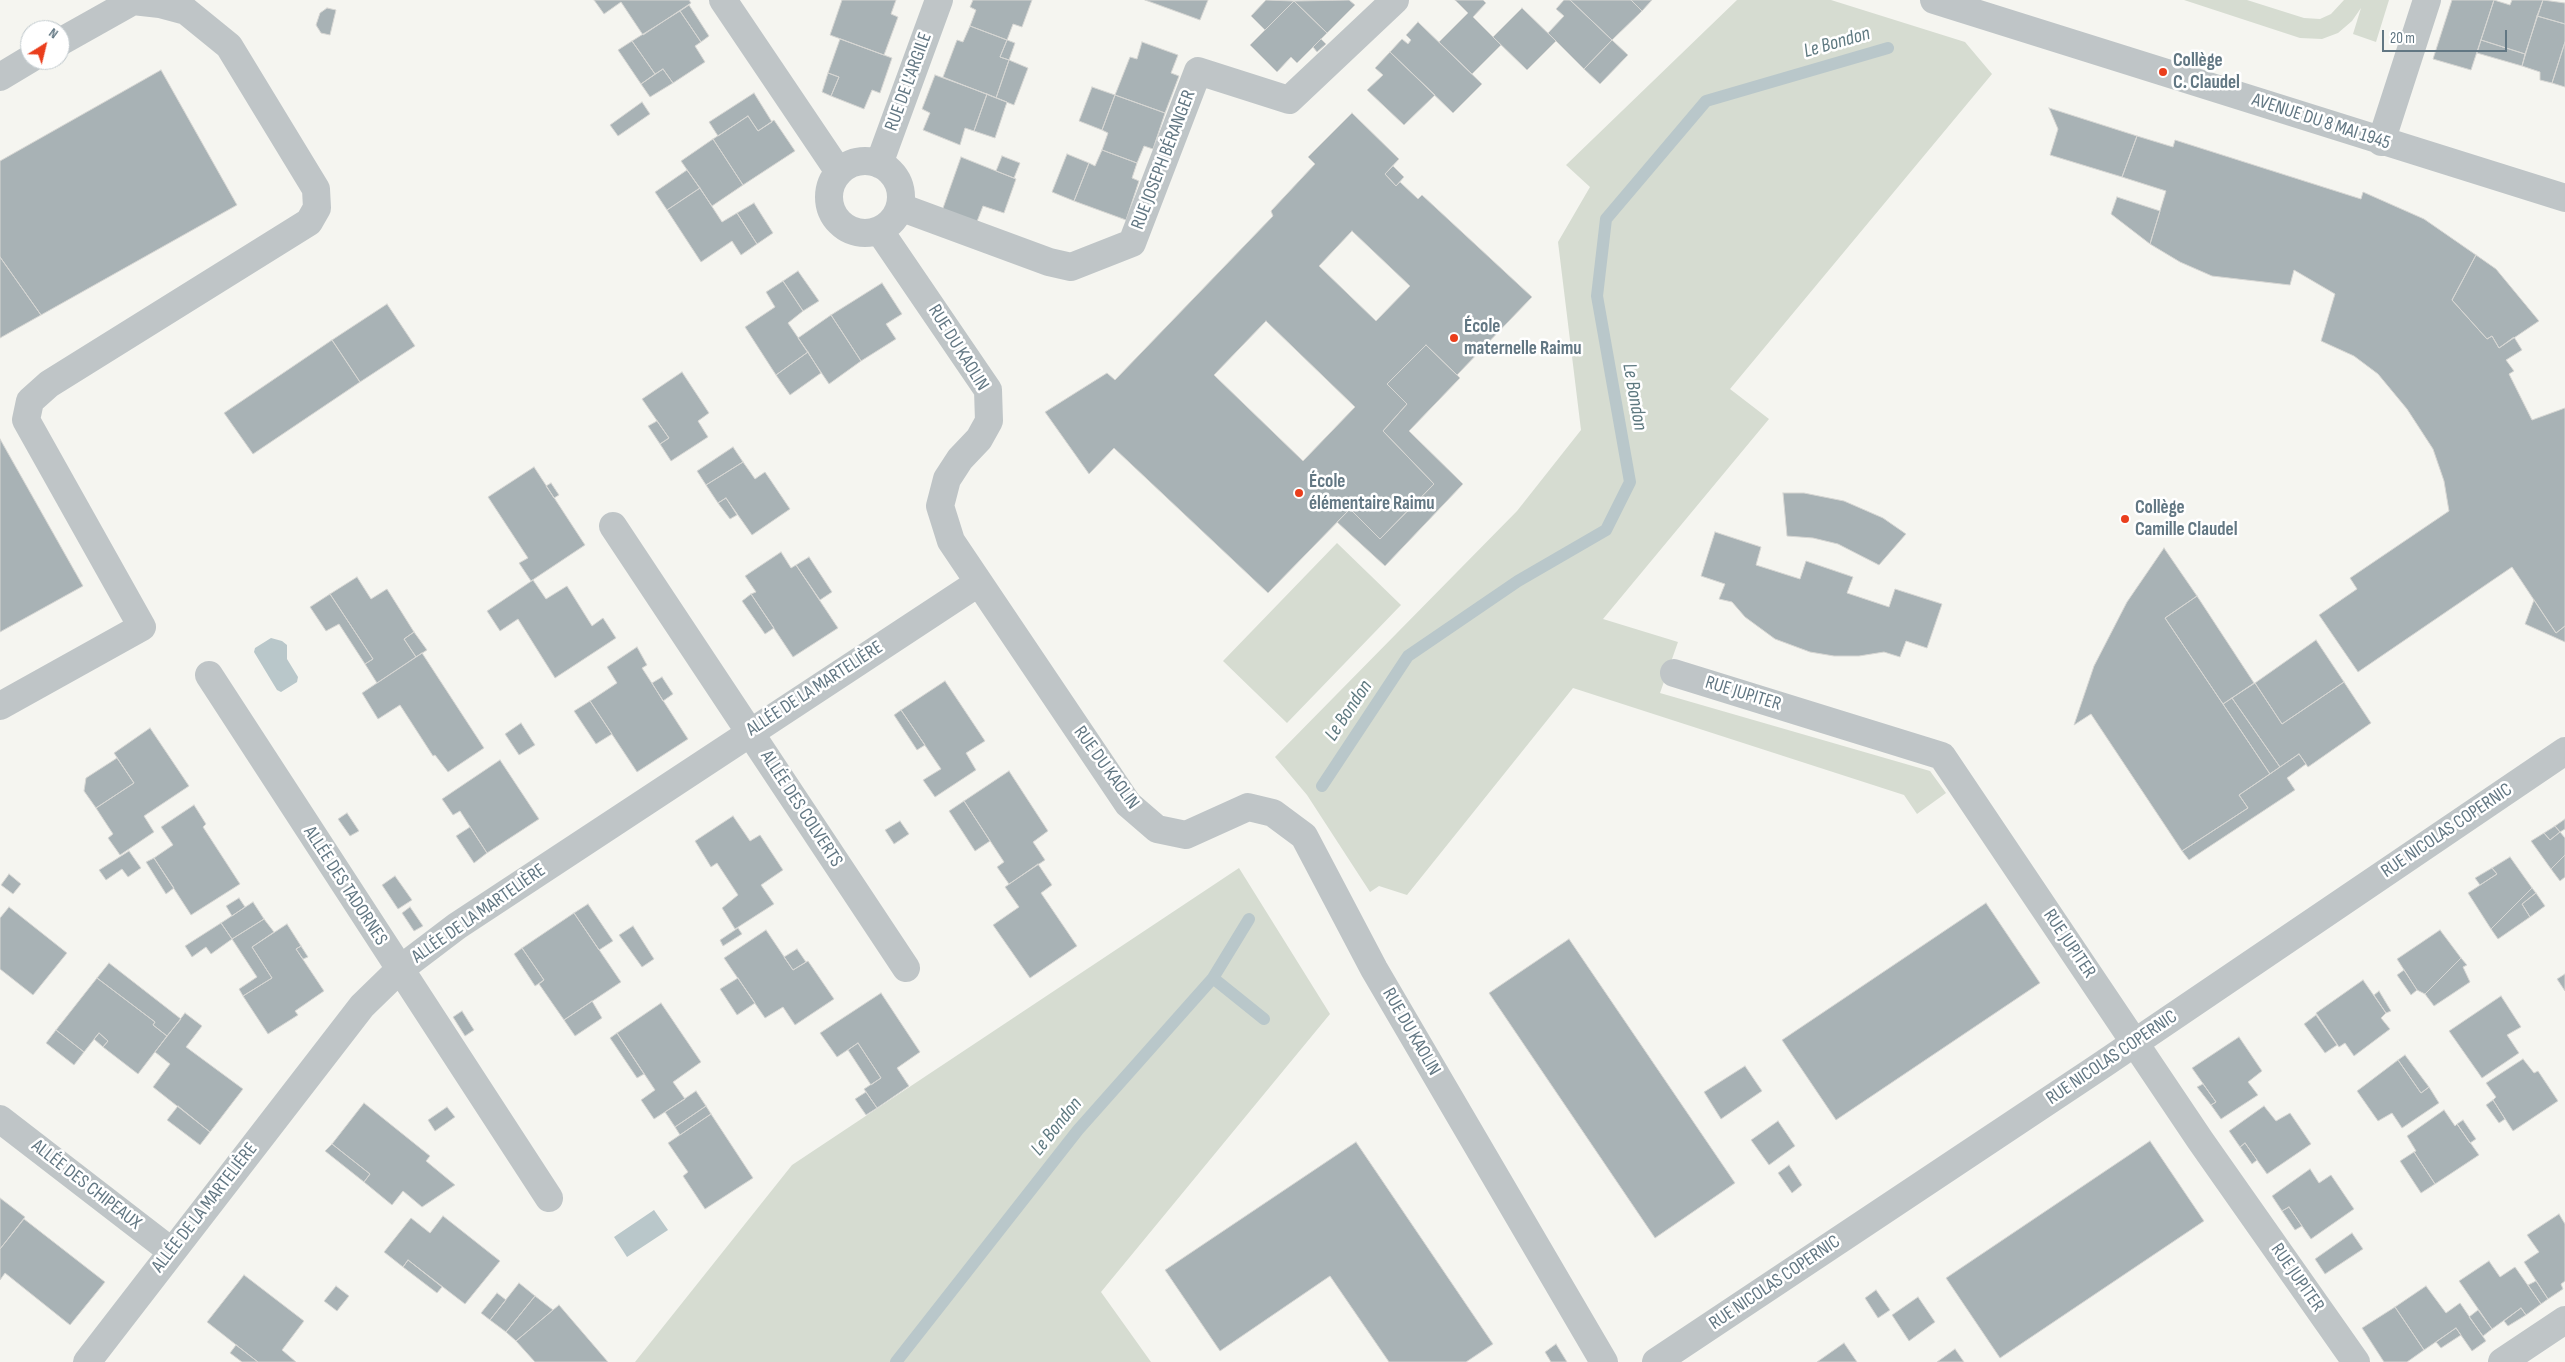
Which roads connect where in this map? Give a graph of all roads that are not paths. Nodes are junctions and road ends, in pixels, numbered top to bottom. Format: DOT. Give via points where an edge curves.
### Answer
graph roads {
  1 [pos="722,0"];
  2 [pos="939,0"];
  3 [pos="1395,0"];
  4 [pos="1934,0"];
  5 [pos="2427,0"];
  6 [pos="70,36"];
  7 [pos="20,65"];
  8 [pos="0,77"];
  9 [pos="2381,142"];
  10 [pos="879,164"];
  11 [pos="839,172"];
  12 [pos="2565,198"];
  13 [pos="900,207"];
  14 [pos="879,230"];
  15 [pos="614,526"];
  16 [pos="978,583"];
  17 [pos="1674,672"];
  18 [pos="209,675"];
  19 [pos="0,706"];
  20 [pos="750,732"];
  21 [pos="2565,751"];
  22 [pos="906,968"];
  23 [pos="399,970"];
  24 [pos="2136,1042"];
  25 [pos="0,1119"];
  26 [pos="549,1198"];
  27 [pos="171,1251"];
  28 [pos="2565,1320"];
  29 [pos="87,1362"];
  30 [pos="1604,1362"];
  31 [pos="1656,1362"];
  32 [pos="2356,1362"];
  33 [pos="2502,1362"];
  1 -- 11 [label="street"];
  2 -- 10 [label="street, RUE DE L'ARGILE"];
  3 -- 13 [label="street, RUE JOSEPH BÉRANGER" via="1289,100 1198,71 1132,243 1071,267 1049,262"];
  4 -- 9 [label="street, AVENUE DU 8 MAI 1945"];
  5 -- 9 [label="street"];
  6 -- 19 [label="street" via="133,1 186,11 229,46 316,189 318,208 309,222 49,384 30,401 26,420 142,626"];
  7 -- 8 [label="street"];
  9 -- 12 [label="street, AVENUE DU 8 MAI 1945"];
  10 -- 11 [label="street" via="851,163"];
  10 -- 13 [label="street" via="894,175 900,192"];
  11 -- 14 [label="street" via="830,188 830,205 838,222 853,231 871,233"];
  13 -- 14 [label="street" via="888,225"];
  14 -- 16 [label="street, RUE DU KAOLIN" via="988,390 989,421 979,439 946,479 940,506 951,542"];
  15 -- 20 [label="street, ALLÉE DES COLVERTS"];
  16 -- 20 [label="street, ALLÉE DE LA MARTELIÈRE"];
  16 -- 30 [label="street, RUE DU KAOLIN" via="1128,804 1157,828 1186,835 1248,808 1273,813 1304,836 1374,968"];
  17 -- 24 [label="street, RUE JUPITER" via="1942,756"];
  18 -- 23 [label="street, ALLÉE DES TADORNES"];
  20 -- 22 [label="street, ALLÉE DES COLVERTS"];
  20 -- 23 [label="street, ALLÉE DE LA MARTELIÈRE" via="457,926"];
  21 -- 24 [label="street, RUE NICOLAS COPERNIC"];
  23 -- 26 [label="street, ALLÉE DES TADORNES"];
  23 -- 27 [label="street, ALLÉE DE LA MARTELIÈRE" via="362,1006"];
  24 -- 31 [label="street, RUE NICOLAS COPERNIC"];
  24 -- 32 [label="street, RUE JUPITER" via="2200,1140"];
  25 -- 27 [label="street, ALLÉE DES CHIPEAUX"];
  27 -- 29 [label="street, ALLÉE DE LA MARTELIÈRE"];
  28 -- 33 [label="street"];
}
